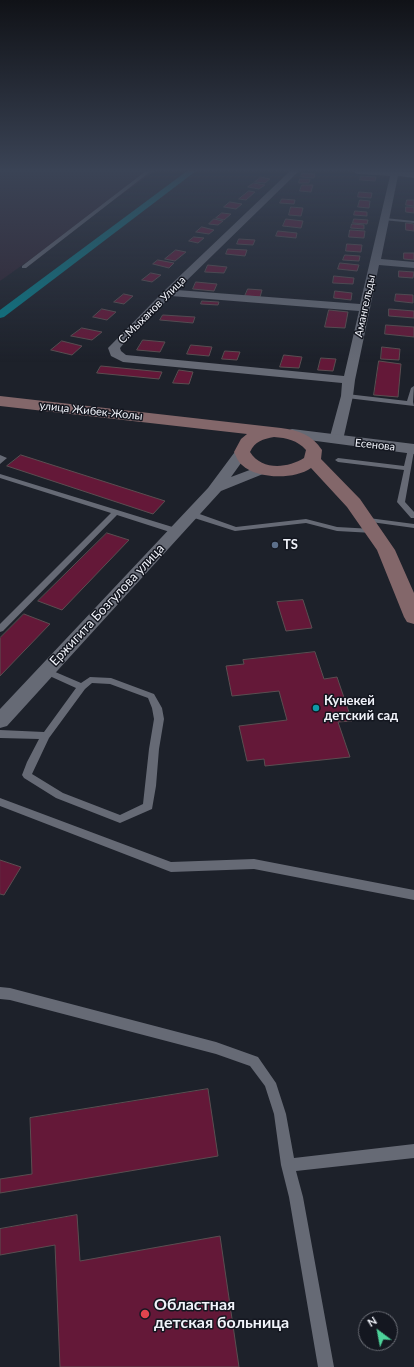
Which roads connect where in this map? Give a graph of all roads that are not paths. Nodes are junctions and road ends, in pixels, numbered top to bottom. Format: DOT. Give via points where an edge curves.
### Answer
graph roads {
  1 [pos="66,235"];
  2 [pos="229,235"];
  3 [pos="381,235"];
  4 [pos="375,262"];
  5 [pos="414,265"];
  6 [pos="24,267"];
  7 [pos="168,293"];
  8 [pos="365,308"];
  9 [pos="349,380"];
  10 [pos="414,388"];
  11 [pos="347,396"];
  12 [pos="0,401"];
  13 [pos="411,404"];
  14 [pos="182,421"];
  15 [pos="274,432"];
  16 [pos="292,434"];
  17 [pos="336,440"];
  18 [pos="412,449"];
  19 [pos="242,452"];
  20 [pos="313,455"];
  21 [pos="0,457"];
  22 [pos="338,460"];
  23 [pos="0,462"];
  24 [pos="407,468"];
  25 [pos="263,469"];
  26 [pos="282,472"];
  27 [pos="0,476"];
  28 [pos="214,489"];
  29 [pos="354,502"];
  30 [pos="116,512"];
  31 [pos="191,514"];
  32 [pos="414,516"];
  33 [pos="369,525"];
  34 [pos="414,526"];
  35 [pos="176,531"];
  36 [pos="414,617"];
  37 [pos="0,629"];
  38 [pos="46,671"];
  39 [pos="82,687"];
  40 [pos="0,721"];
  41 [pos="0,734"];
  42 [pos="46,736"];
  43 [pos="0,802"];
  44 [pos="414,895"];
  45 [pos="0,993"];
  46 [pos="414,1151"];
  47 [pos="288,1165"];
  48 [pos="326,1367"];
  1 -- 6 [label="lane"];
  2 -- 7 [label="street, С.Мыханов Улица"];
  3 -- 4 [label="street, Амангельды"];
  4 -- 5 [label="street"];
  4 -- 8 [label="street, Амангельды"];
  7 -- 8 [label="street"];
  7 -- 9 [label="street, С.Мыханов Улица" via="121,340 114,348 115,353 123,358"];
  8 -- 9 [label="street, Амангельды"];
  9 -- 11 [label="street, Амангельды"];
  10 -- 13 [label="lane"];
  11 -- 13 [label="lane"];
  11 -- 17 [label="street, Амангельды"];
  12 -- 14 [label="main road, улица Жибек-Жолы"];
  14 -- 15 [label="main road"];
  14 -- 19 [label="main road" via="218,435"];
  15 -- 16 [label="main road"];
  15 -- 19 [label="main road" via="257,435 245,442"];
  16 -- 17 [label="street, Есенова"];
  16 -- 20 [label="main road" via="307,440"];
  17 -- 18 [label="street, Есенова"];
  17 -- 20 [label="street"];
  18 -- 24 [label="lane"];
  19 -- 25 [label="main road" via="248,462"];
  19 -- 28 [label="street, Ержигита Бозгулова улица"];
  20 -- 26 [label="main road" via="300,468"];
  20 -- 29 [label="main road"];
  21 -- 23 [label="lane" via="4,458"];
  22 -- 24 [label="lane"];
  24 -- 32 [label="lane" via="401,502"];
  25 -- 26 [label="main road"];
  25 -- 28 [label="street"];
  26 -- 29 [label="main road" via="322,484"];
  27 -- 30 [label="lane"];
  28 -- 31 [label="street, Ержигита Бозгулова улица"];
  29 -- 33 [label="main road"];
  30 -- 35 [label="lane"];
  30 -- 37 [label="lane"];
  31 -- 33 [label="lane" via="235,529 306,521 337,529"];
  31 -- 35 [label="street, Ержигита Бозгулова улица"];
  33 -- 34 [label="lane"];
  33 -- 36 [label="main road" via="386,550"];
  35 -- 38 [label="street, Ержигита Бозгулова улица"];
  38 -- 39 [label="lane"];
  38 -- 40 [label="street, Ержигита Бозгулова улица"];
  39 -- 42 [label="lane"];
  39 -- 42 [label="lane" via="90,680 111,681 151,696 158,708 159,719 148,806 120,819 71,801 36,782 27,775"];
  41 -- 42 [label="lane"];
  43 -- 44 [label="lane" via="170,867 254,864"];
  45 -- 47 [label="lane" via="216,1048 254,1061 270,1083 280,1114"];
  46 -- 47 [label="lane"];
  47 -- 48 [label="lane"];
}
